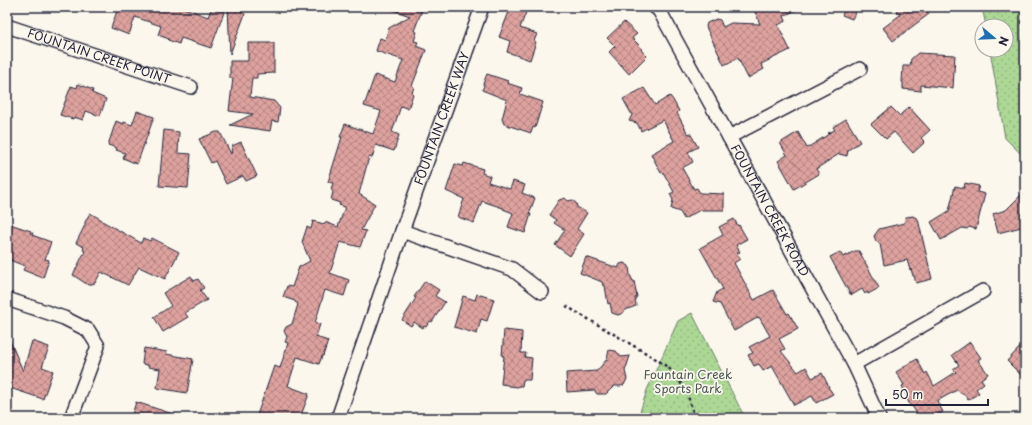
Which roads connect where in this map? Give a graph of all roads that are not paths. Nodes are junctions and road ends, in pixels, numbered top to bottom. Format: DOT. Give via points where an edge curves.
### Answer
graph roads {
  1 [pos="482,7"];
  2 [pos="655,7"];
  3 [pos="7,26"];
  4 [pos="860,69"];
  5 [pos="191,86"];
  6 [pos="729,137"];
  7 [pos="402,231"];
  8 [pos="983,291"];
  9 [pos="542,292"];
  10 [pos="7,300"];
  11 [pos="854,364"];
  12 [pos="71,418"];
  13 [pos="338,418"];
  14 [pos="879,418"];
  1 -- 7 [label="street, FOUNTAIN CREEK WAY"];
  2 -- 6 [label="street, FOUNTAIN CREEK ROAD"];
  3 -- 5 [label="street, FOUNTAIN CREEK POINT"];
  4 -- 6 [label="street"];
  6 -- 11 [label="street, FOUNTAIN CREEK ROAD"];
  7 -- 9 [label="street" via="512,269"];
  7 -- 13 [label="street, FOUNTAIN CREEK WAY"];
  8 -- 11 [label="street"];
  10 -- 12 [label="street" via="64,318 88,330 98,346"];
  11 -- 14 [label="street, FOUNTAIN CREEK ROAD"];
}
